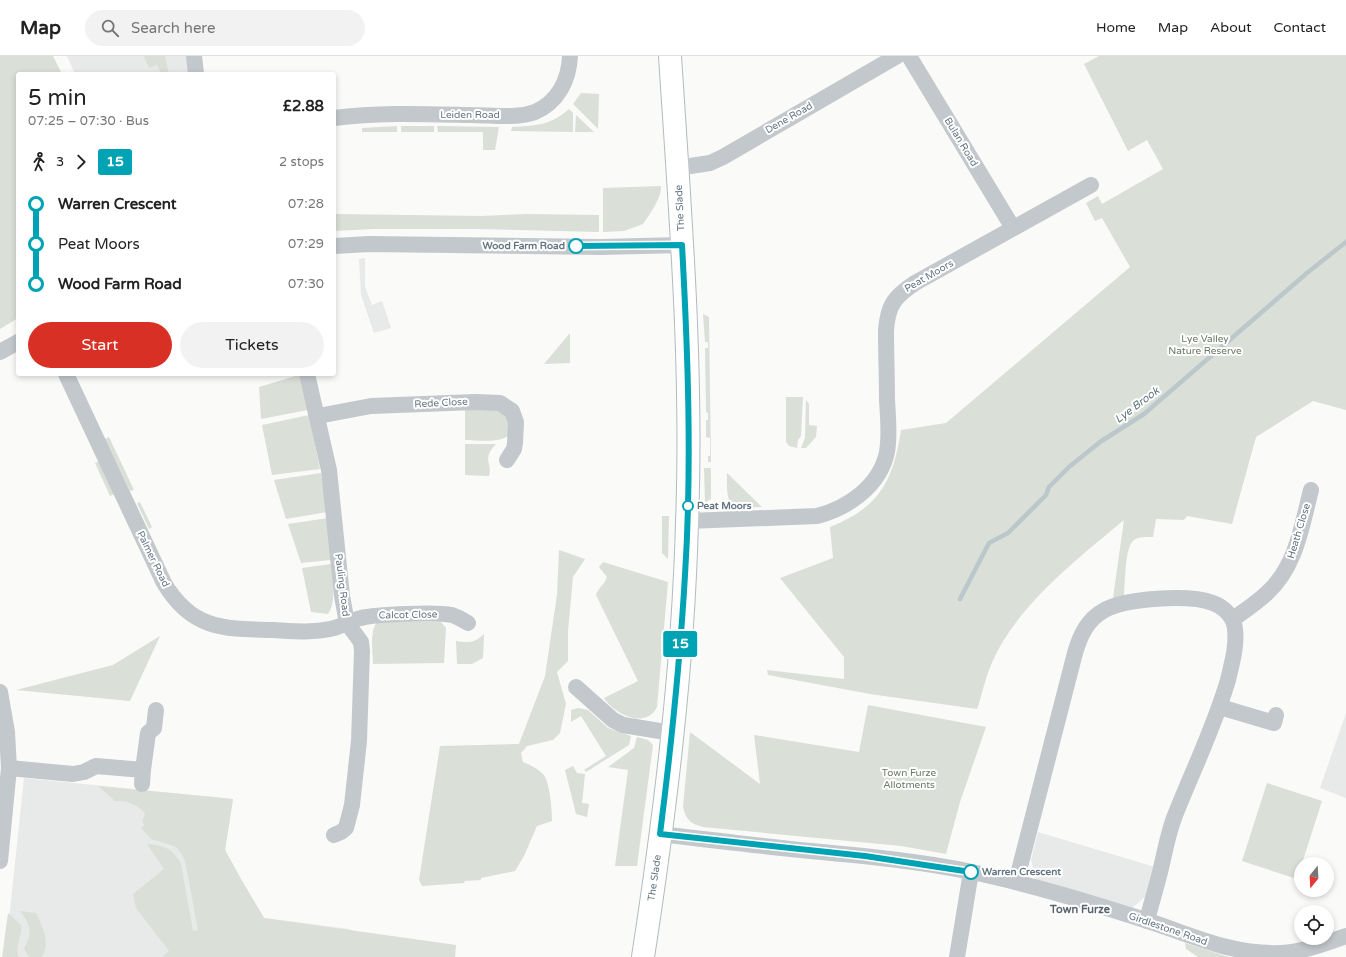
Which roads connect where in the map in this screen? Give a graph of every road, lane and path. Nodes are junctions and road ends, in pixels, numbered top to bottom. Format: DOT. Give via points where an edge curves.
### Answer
graph roads {
  1 [pos="194,56"];
  2 [pos="570,56"];
  3 [pos="670,56"];
  4 [pos="897,56"];
  5 [pos="909,56"];
  6 [pos="196,72"];
  7 [pos="336,118"];
  8 [pos="678,168"];
  9 [pos="1091,185"];
  10 [pos="1013,228"];
  11 [pos="682,245"];
  12 [pos="336,246"];
  13 [pos="16,343"];
  14 [pos="0,352"];
  15 [pos="67,376"];
  16 [pos="308,376"];
  17 [pos="318,416"];
  18 [pos="507,460"];
  19 [pos="1311,490"];
  20 [pos="688,521"];
  21 [pos="1233,619"];
  22 [pos="347,623"];
  23 [pos="468,623"];
  24 [pos="576,687"];
  25 [pos="0,692"];
  26 [pos="1220,707"];
  27 [pos="156,710"];
  28 [pos="1276,715"];
  29 [pos="672,733"];
  30 [pos="9,768"];
  31 [pos="660,834"];
  32 [pos="334,835"];
  33 [pos="0,861"];
  34 [pos="971,872"];
  35 [pos="1016,882"];
  36 [pos="1146,921"];
  37 [pos="1346,936"];
  38 [pos="1312,952"];
  39 [pos="643,957"];
  40 [pos="958,957"];
  1 -- 6 [label="street"];
  2 -- 7 [label="street, Leiden Road" via="568,72 561,90 550,102 535,112 507,115 381,115"];
  3 -- 8 [label="main road, The Slade"];
  4 -- 8 [label="street, Dene Road" via="723,157 710,163"];
  5 -- 10 [label="street, Bulan Road"];
  8 -- 11 [label="main road, The Slade"];
  9 -- 10 [label="street, Peat Moors"];
  10 -- 20 [label="street, Peat Moors" via="900,292 891,304 887,314 886,330 887,452 877,475 858,497 836,510 817,516"];
  11 -- 12 [label="street"];
  11 -- 20 [label="main road, The Slade" via="687,340"];
  13 -- 14 [label="street"];
  15 -- 22 [label="street, Palmer Road" via="164,583 182,608 206,622 233,630 314,631 332,629"];
  16 -- 17 [label="street, Pauling Road"];
  17 -- 18 [label="street, Rede Close" via="371,406 500,403 512,411 516,422 516,443"];
  17 -- 22 [label="street, Pauling Road" via="329,470"];
  19 -- 21 [label="street, Heath Close" via="1295,550 1283,574 1268,592"];
  20 -- 29 [label="main road, The Slade"];
  21 -- 26 [label="street" via="1234,655"];
  21 -- 35 [label="street" via="1213,603 1169,599 1125,602 1114,605 1092,618 1078,641"];
  22 -- 23 [label="street, Calcot Close" via="377,615 416,614 450,615"];
  22 -- 32 [label="street, Pauling Road" via="361,642 362,651 359,734 355,784 346,828"];
  24 -- 29 [label="street" via="613,720 624,725"];
  25 -- 30 [label="street" via="7,732"];
  26 -- 28 [label="street" via="1274,723"];
  26 -- 36 [label="street" via="1173,819"];
  27 -- 30 [label="street" via="154,728 148,733 142,777 96,766 73,774"];
  29 -- 31 [label="main road, The Slade"];
  30 -- 33 [label="street"];
  31 -- 34 [label="street, Girdlestone Road" via="873,857"];
  31 -- 39 [label="main road, The Slade"];
  34 -- 35 [label="street, Girdlestone Road"];
  34 -- 40 [label="street"];
  35 -- 36 [label="street, Girdlestone Road"];
  36 -- 38 [label="street, Girdlestone Road" via="1223,947 1247,951"];
  37 -- 38 [label="street, Girdlestone Road"];
}
